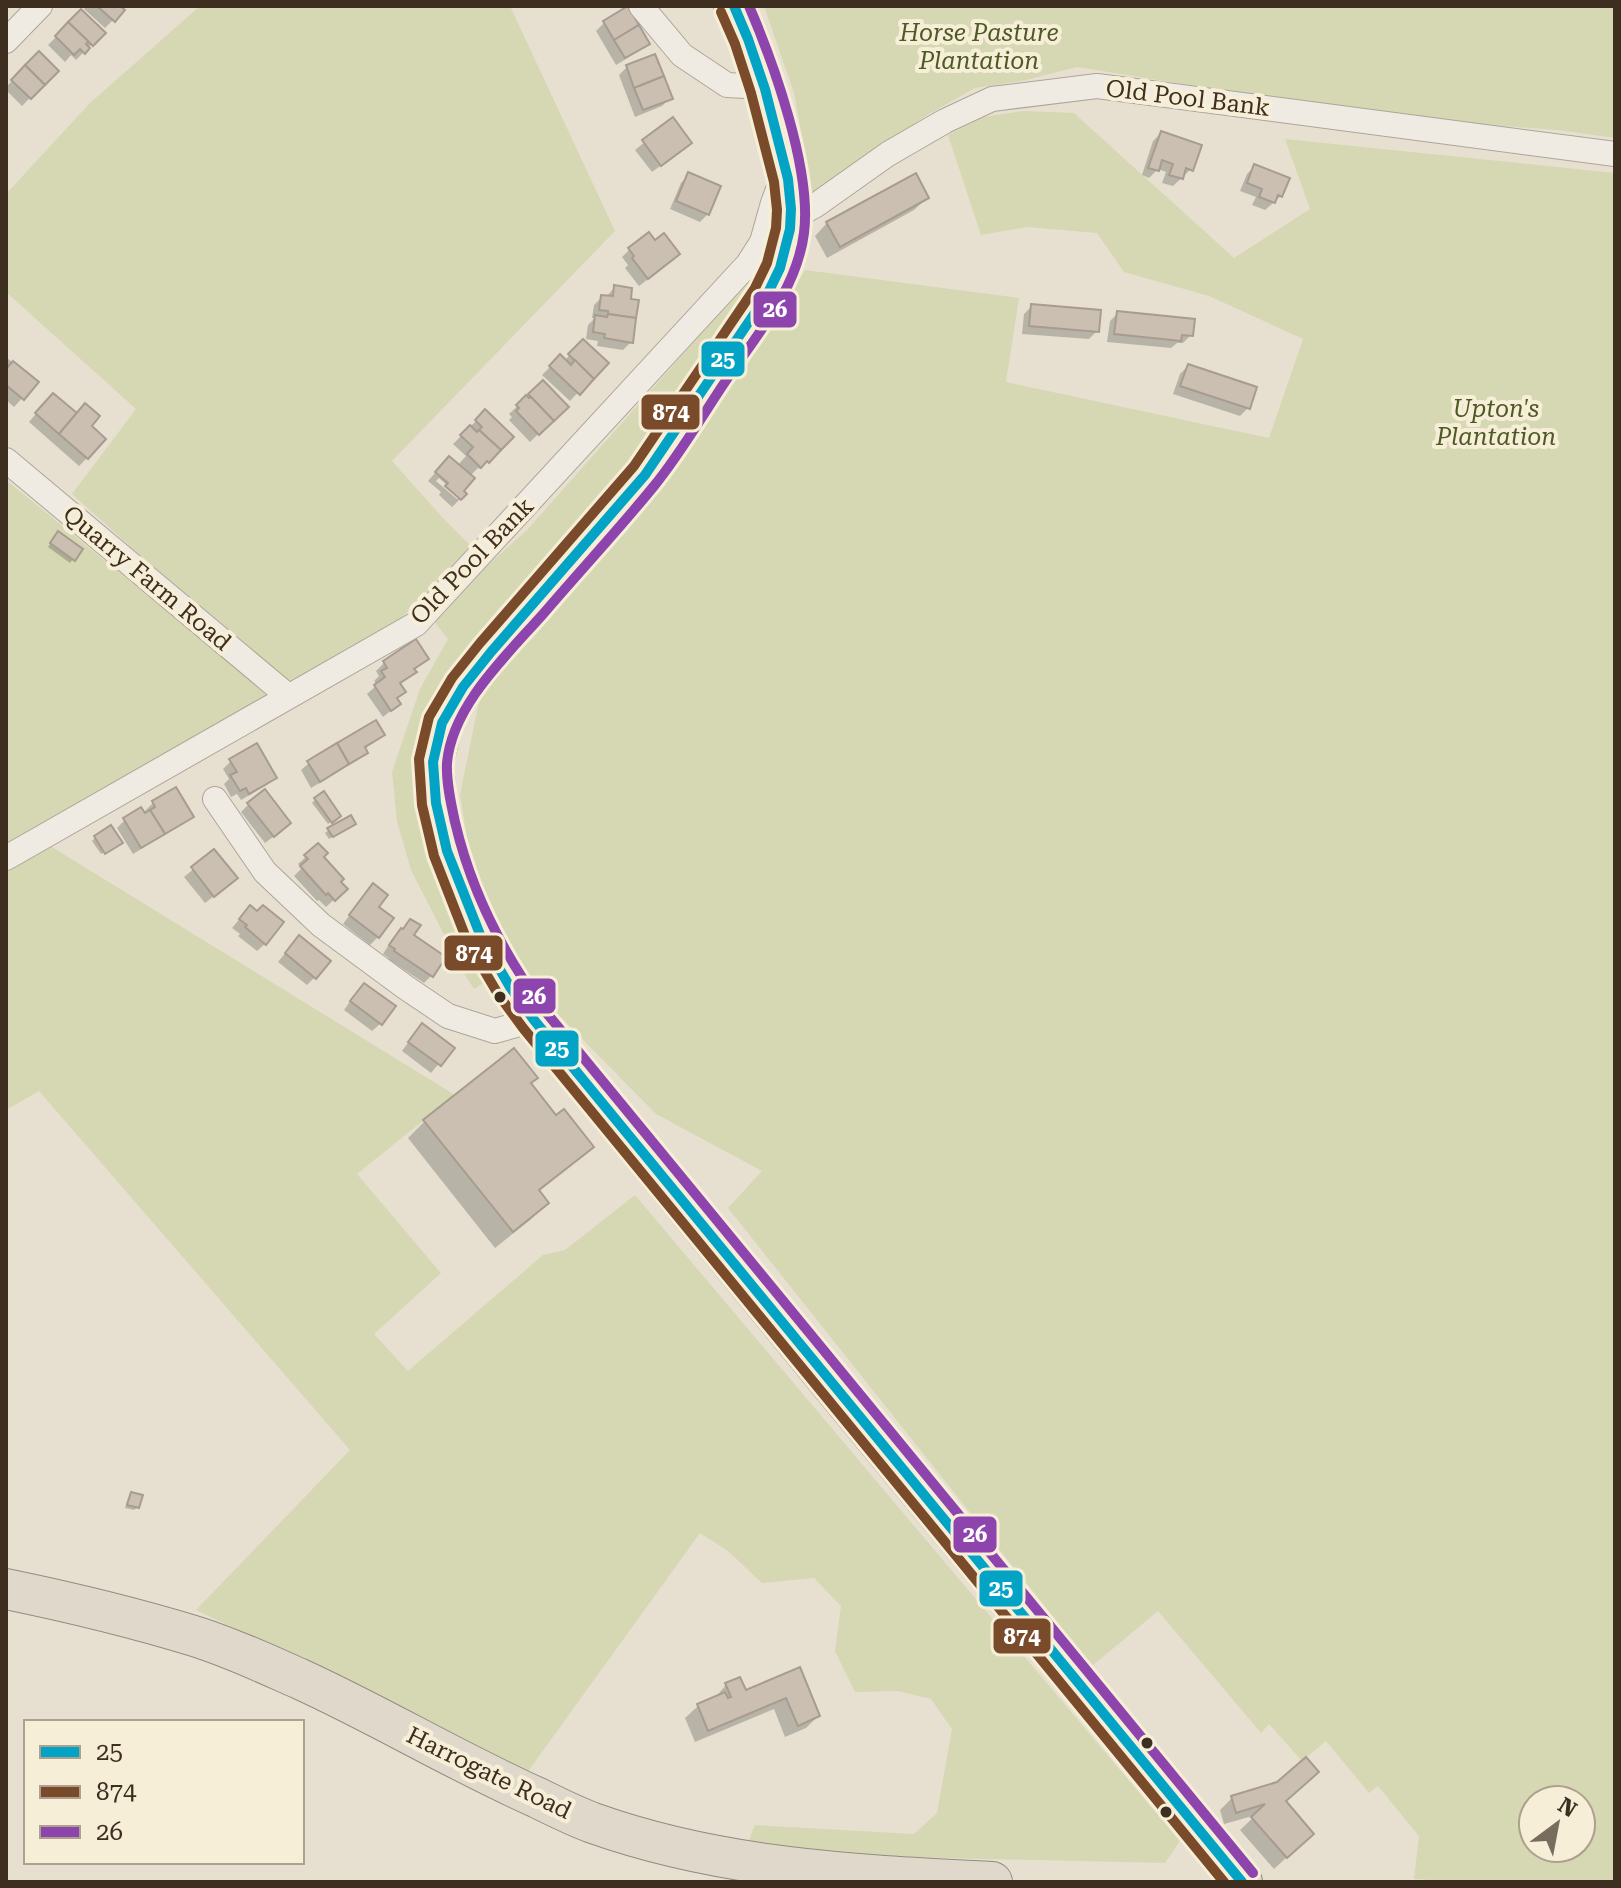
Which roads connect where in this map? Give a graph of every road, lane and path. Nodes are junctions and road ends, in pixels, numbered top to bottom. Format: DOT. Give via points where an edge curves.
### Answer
graph roads {
  1 [pos="40,6"];
  2 [pos="641,6"];
  3 [pos="734,6"];
  4 [pos="6,41"];
  5 [pos="766,87"];
  6 [pos="1615,154"];
  7 [pos="786,169"];
  8 [pos="791,219"];
  9 [pos="6,460"];
  10 [pos="288,696"];
  11 [pos="215,799"];
  12 [pos="6,858"];
  13 [pos="534,1020"];
  14 [pos="6,1589"];
  15 [pos="992,1882"];
  16 [pos="1242,1882"];
  1 -- 4 [label="street"];
  2 -- 5 [label="street" via="682,55 727,85"];
  3 -- 5 [label="highway"];
  5 -- 7 [label="highway"];
  6 -- 8 [label="street, Old Pool Bank" via="1097,86 992,99 899,147"];
  7 -- 8 [label="highway"];
  7 -- 10 [label="street, Old Pool Bank" via="762,242 748,264 416,624"];
  8 -- 13 [label="highway" via="786,251 767,295 645,475 491,652 442,723 433,762 447,851 481,937"];
  9 -- 10 [label="street, Quarry Farm Road"];
  10 -- 12 [label="street, Old Pool Bank"];
  11 -- 13 [label="street" via="265,872 321,925 405,987 448,1016 495,1031"];
  13 -- 16 [label="highway"];
  14 -- 15 [label="highway, Harrogate Road" via="195,1637 249,1657 513,1787 590,1822 651,1842 763,1865"];
}
